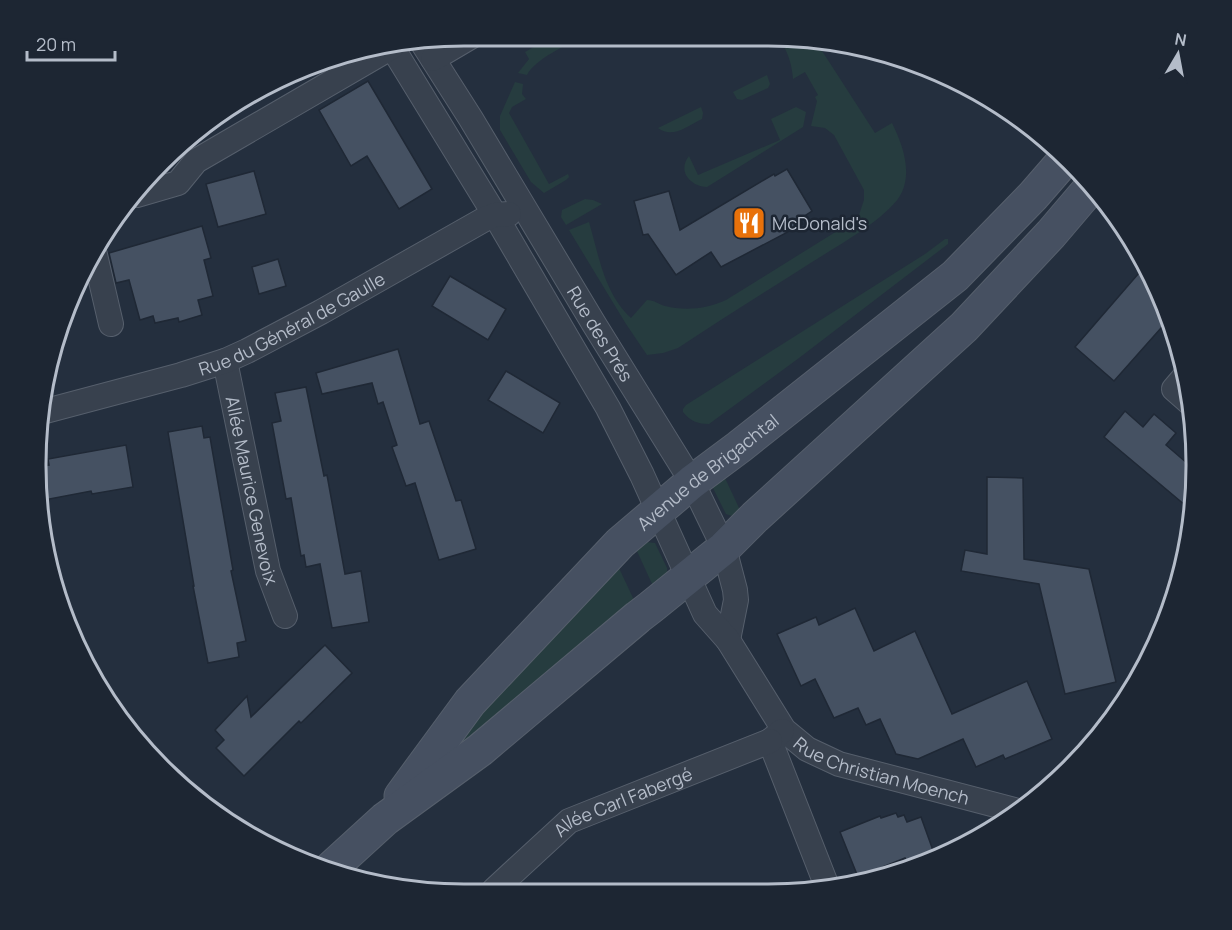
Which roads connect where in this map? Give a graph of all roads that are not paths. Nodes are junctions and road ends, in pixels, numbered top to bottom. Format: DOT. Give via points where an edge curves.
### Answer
graph roads {
  1 [pos="428,50"];
  2 [pos="397,52"];
  3 [pos="374,57"];
  4 [pos="428,103"];
  5 [pos="1060,166"];
  6 [pos="148,192"];
  7 [pos="1086,193"];
  8 [pos="528,213"];
  9 [pos="495,215"];
  10 [pos="98,266"];
  11 [pos="111,324"];
  12 [pos="225,361"];
  13 [pos="50,410"];
  14 [pos="692,482"];
  15 [pos="658,511"];
  16 [pos="724,548"];
  17 [pos="688,576"];
  18 [pos="285,616"];
  19 [pos="728,640"];
  20 [pos="777,735"];
  21 [pos="1007,808"];
  22 [pos="384,819"];
  23 [pos="337,863"];
  24 [pos="825,879"];
  25 [pos="501,884"];
  1 -- 4 [label="street"];
  1 -- 8 [label="street, Rue des Prés"];
  2 -- 4 [label="street, Rue des Prés"];
  3 -- 6 [label="street" via="196,161 178,183"];
  4 -- 9 [label="street, Rue des Prés"];
  5 -- 14 [label="main road, Avenue de Brigachtal" via="955,276"];
  7 -- 16 [label="main road, Avenue de Brigachtal" via="964,327"];
  8 -- 9 [label="street, Rue du Général de Gaulle"];
  8 -- 14 [label="street, Rue des Prés"];
  9 -- 12 [label="street, Rue du Général de Gaulle"];
  9 -- 15 [label="street, Rue des Prés" via="608,408"];
  10 -- 11 [label="street"];
  12 -- 13 [label="street, Rue du Général de Gaulle"];
  12 -- 18 [label="street, Allée Maurice Genevoix" via="268,572"];
  14 -- 15 [label="main road, Avenue de Brigachtal"];
  14 -- 16 [label="street, Rue des Prés"];
  15 -- 17 [label="street, Rue des Prés"];
  15 -- 22 [label="main road, Avenue de Brigachtal" via="620,543 470,702"];
  16 -- 17 [label="main road, Avenue de Brigachtal"];
  16 -- 19 [label="street, Rue des Prés" via="736,600"];
  17 -- 19 [label="street, Rue des Prés" via="705,614"];
  17 -- 22 [label="main road, Avenue de Brigachtal" via="480,750"];
  19 -- 20 [label="street, Rue des Prés"];
  20 -- 21 [label="street, Rue Christian Moench" via="839,764"];
  20 -- 24 [label="street"];
  20 -- 25 [label="street, Allée Carl Fabergé" via="569,821"];
  22 -- 23 [label="main road, Avenue de Brigachtal"];
}
